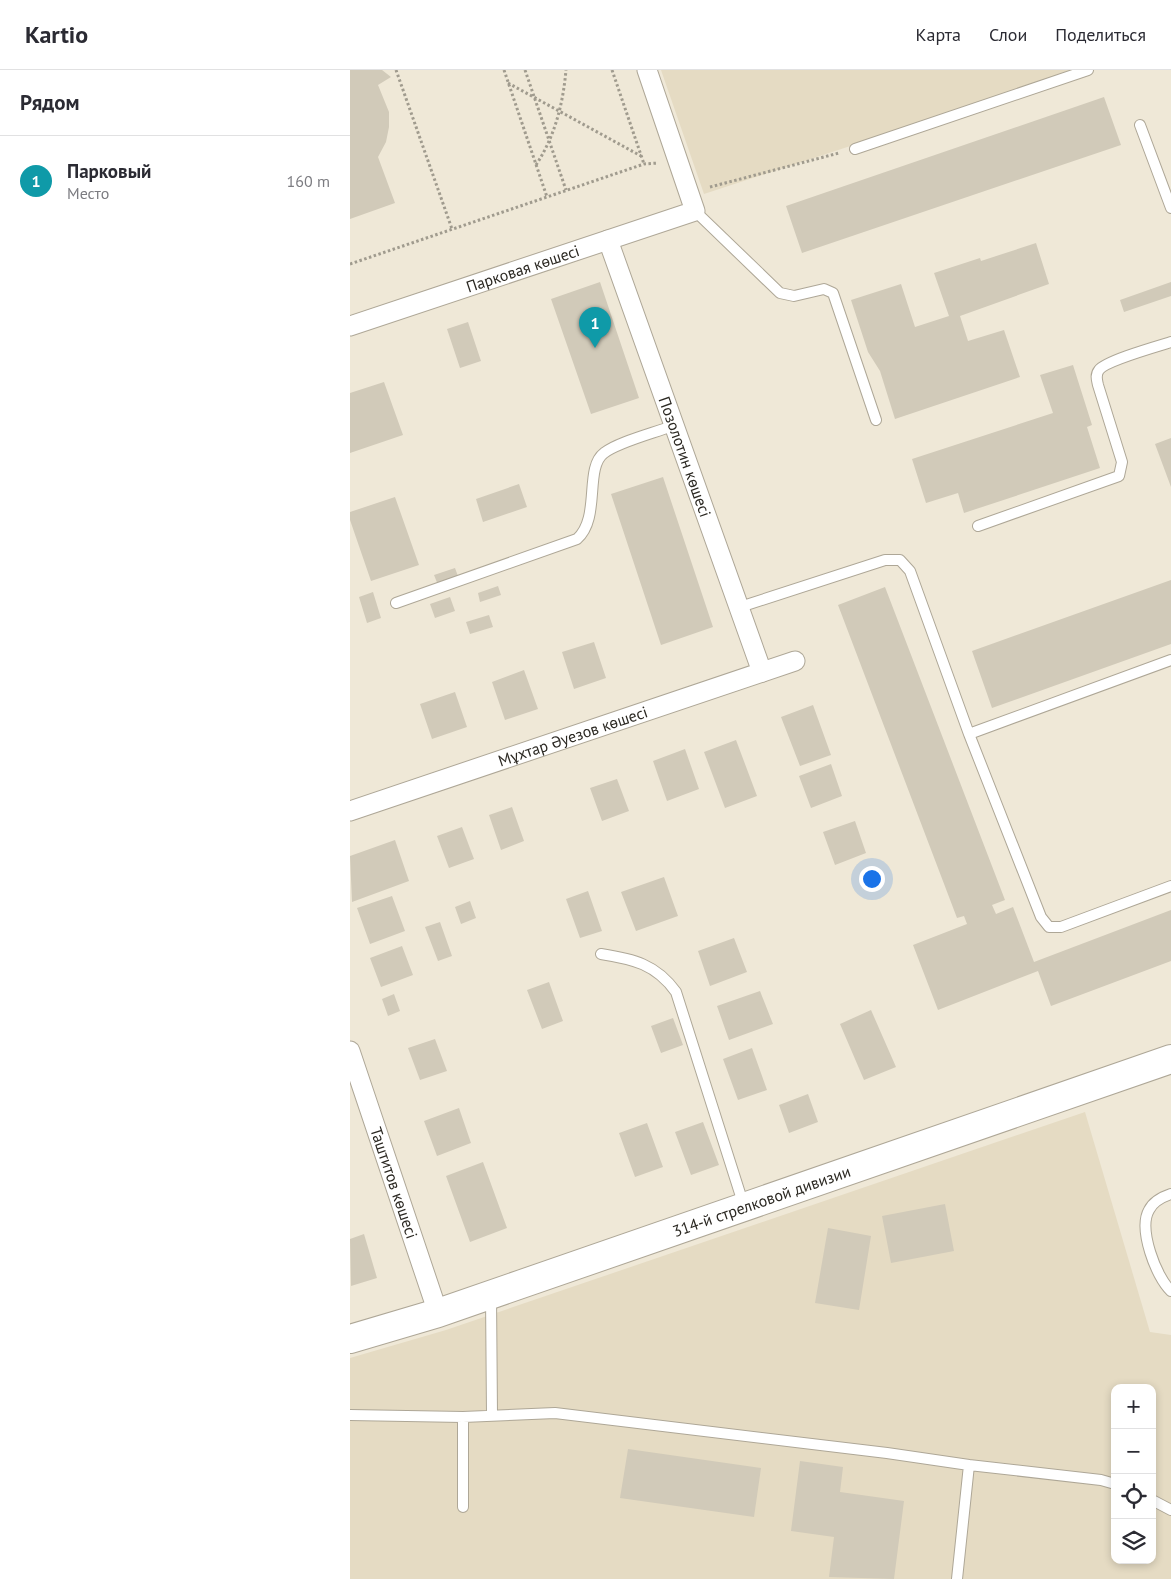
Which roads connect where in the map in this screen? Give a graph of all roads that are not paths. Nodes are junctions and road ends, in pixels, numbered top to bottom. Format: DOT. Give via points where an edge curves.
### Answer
graph roads {
  1 [pos="647,70"];
  2 [pos="1088,70"];
  3 [pos="1140,124"];
  4 [pos="854,149"];
  5 [pos="1171,208"];
  6 [pos="695,211"];
  7 [pos="608,240"];
  8 [pos="350,326"];
  9 [pos="1171,342"];
  10 [pos="876,420"];
  11 [pos="672,426"];
  12 [pos="978,526"];
  13 [pos="396,603"];
  14 [pos="740,607"];
  15 [pos="1171,660"];
  16 [pos="795,661"];
  17 [pos="762,672"];
  18 [pos="969,734"];
  19 [pos="350,811"];
  20 [pos="1171,886"];
  21 [pos="600,954"];
  22 [pos="350,1051"];
  23 [pos="1171,1059"];
  24 [pos="1171,1194"];
  25 [pos="745,1207"];
  26 [pos="1171,1291"];
  27 [pos="491,1295"];
  28 [pos="438,1313"];
  29 [pos="350,1338"];
  30 [pos="350,1415"];
  31 [pos="492,1415"];
  32 [pos="463,1417"];
  33 [pos="969,1465"];
  34 [pos="1111,1483"];
  35 [pos="1156,1502"];
  36 [pos="463,1507"];
  37 [pos="1171,1510"];
  38 [pos="957,1579"];
  1 -- 6 [label="street"];
  2 -- 4 [label="lane"];
  3 -- 5 [label="lane"];
  6 -- 7 [label="street, Парковая көшесі"];
  6 -- 10 [label="lane" via="780,292 794,296 824,289 833,293"];
  7 -- 8 [label="street, Парковая көшесі"];
  7 -- 11 [label="street, Позолотин көшесі"];
  9 -- 12 [label="lane" via="1111,362 1098,371 1096,378 1122,462 1119,476"];
  11 -- 13 [label="lane" via="610,449 599,457 590,516 577,539"];
  11 -- 14 [label="street, Позолотин көшесі"];
  14 -- 17 [label="street, Позолотин көшесі"];
  14 -- 18 [label="lane" via="885,560 900,560 910,571"];
  15 -- 18 [label="lane"];
  16 -- 17 [label="street, Мұхтар Әуезов көшесі"];
  17 -- 19 [label="street, Мұхтар Әуезов көшесі"];
  18 -- 20 [label="lane" via="1041,917 1048,927 1061,928"];
  21 -- 25 [label="lane" via="650,967 666,977 676,992"];
  22 -- 28 [label="street, Таштитов көшесі"];
  23 -- 25 [label="street, 314-й стрелковой дивизии"];
  24 -- 26 [label="lane" via="1155,1202 1145,1222 1158,1275"];
  25 -- 27 [label="street, 314-й стрелковой дивизии"];
  27 -- 28 [label="street, 314-й стрелковой дивизии"];
  27 -- 31 [label="lane"];
  28 -- 29 [label="street, 314-й стрелковой дивизии"];
  30 -- 32 [label="lane"];
  31 -- 32 [label="lane"];
  31 -- 33 [label="lane" via="555,1413 887,1452"];
  32 -- 36 [label="lane"];
  33 -- 34 [label="lane"];
  33 -- 38 [label="lane"];
  35 -- 37 [label="lane"];
}
